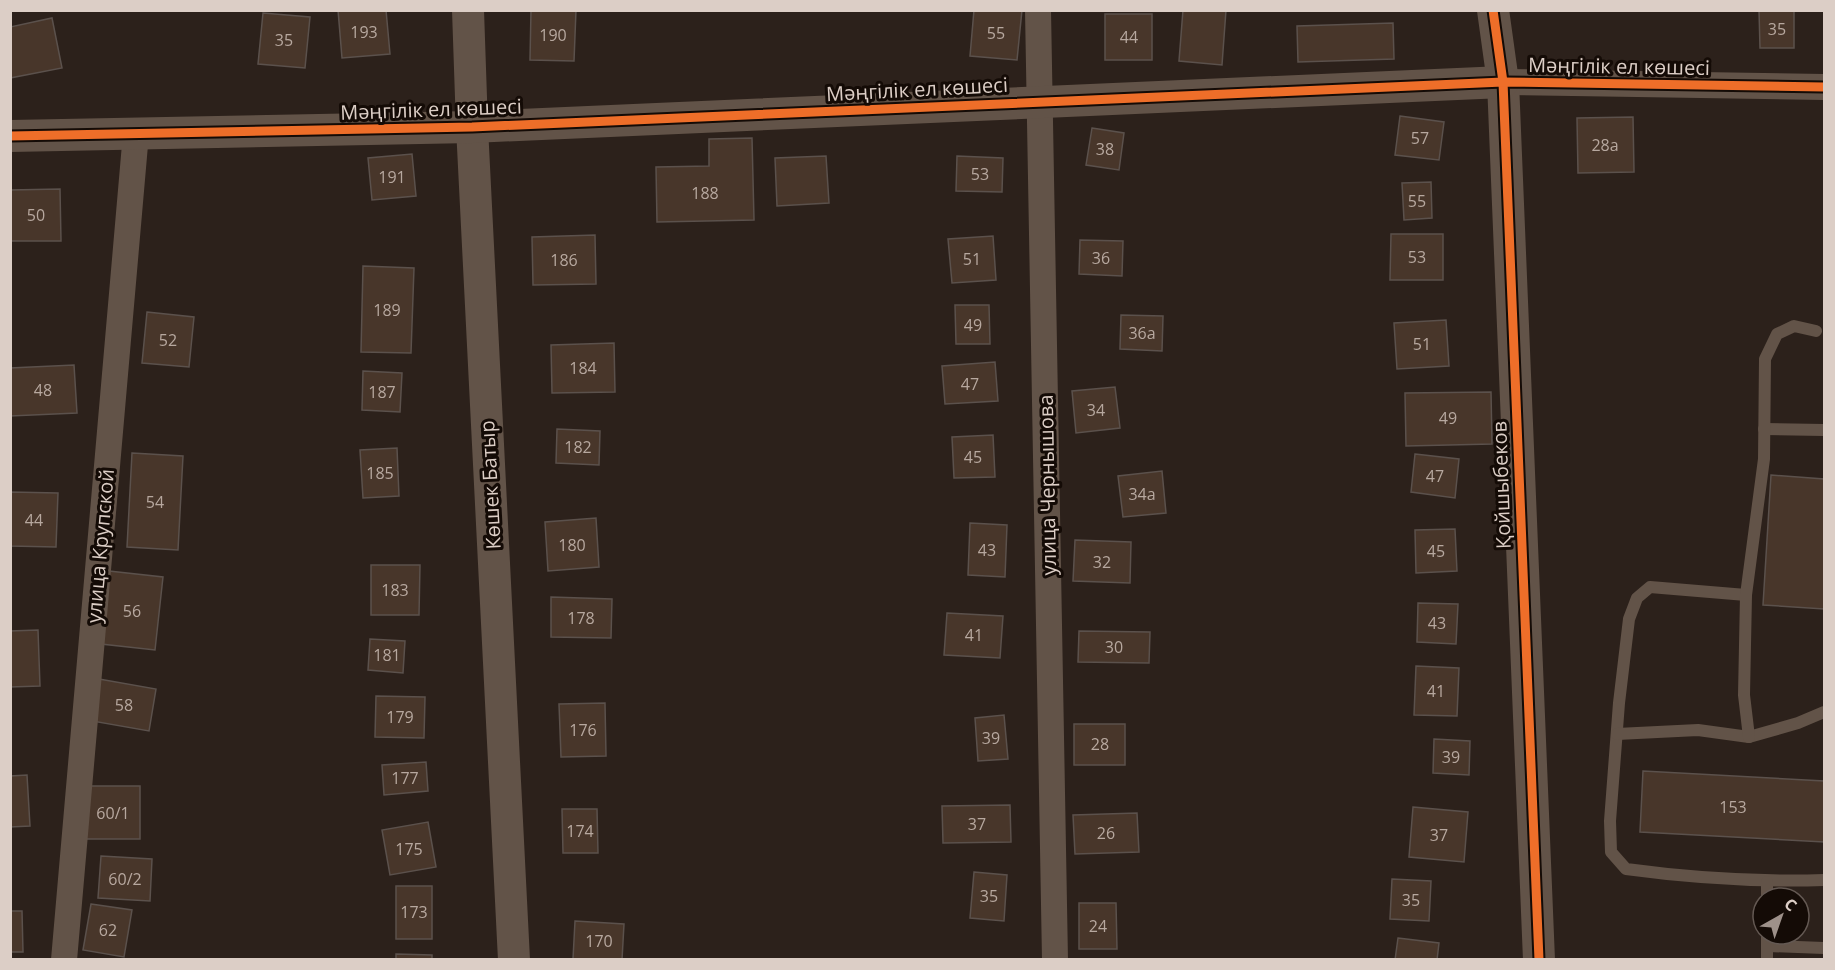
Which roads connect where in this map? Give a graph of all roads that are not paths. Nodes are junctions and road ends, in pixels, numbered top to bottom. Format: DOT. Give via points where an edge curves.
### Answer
graph roads {
  1 [pos="468,10"];
  2 [pos="1038,10"];
  3 [pos="1493,10"];
  4 [pos="1503,82"];
  5 [pos="1824,87"];
  6 [pos="1040,102"];
  7 [pos="472,127"];
  8 [pos="136,134"];
  9 [pos="10,136"];
  10 [pos="1816,331"];
  11 [pos="1764,429"];
  12 [pos="1824,430"];
  13 [pos="1746,595"];
  14 [pos="1824,712"];
  15 [pos="1617,734"];
  16 [pos="1749,737"];
  17 [pos="1824,880"];
  18 [pos="1767,882"];
  19 [pos="1767,886"];
  20 [pos="64,960"];
  21 [pos="514,960"];
  22 [pos="1055,960"];
  23 [pos="1539,960"];
  1 -- 7 [label="street, Көшек Батыр"];
  2 -- 6 [label="street, улица Чернышова"];
  3 -- 4 [label="street, Қойшыбеков"];
  4 -- 5 [label="street, Мәңгілік ел көшесі"];
  4 -- 6 [label="street, Мәңгілік ел көшесі"];
  4 -- 23 [label="street, Қойшыбеков"];
  6 -- 7 [label="street, Мәңгілік ел көшесі"];
  6 -- 22 [label="street, улица Чернышова"];
  7 -- 8 [label="street, Мәңгілік ел көшесі"];
  7 -- 21 [label="street, Көшек Батыр"];
  8 -- 9 [label="street, Мәңгілік ел көшесі"];
  8 -- 20 [label="street, улица Крупской"];
  10 -- 11 [label="lane" via="1794,326 1777,334 1765,359"];
  11 -- 12 [label="lane"];
  11 -- 13 [label="lane" via="1764,459"];
  13 -- 15 [label="lane" via="1650,587 1637,598 1629,619"];
  13 -- 16 [label="lane" via="1744,695"];
  14 -- 16 [label="lane"];
  15 -- 16 [label="lane" via="1698,730"];
  15 -- 18 [label="lane" via="1611,852 1626,869"];
  17 -- 18 [label="lane"];
  18 -- 19 [label="lane"];
}
